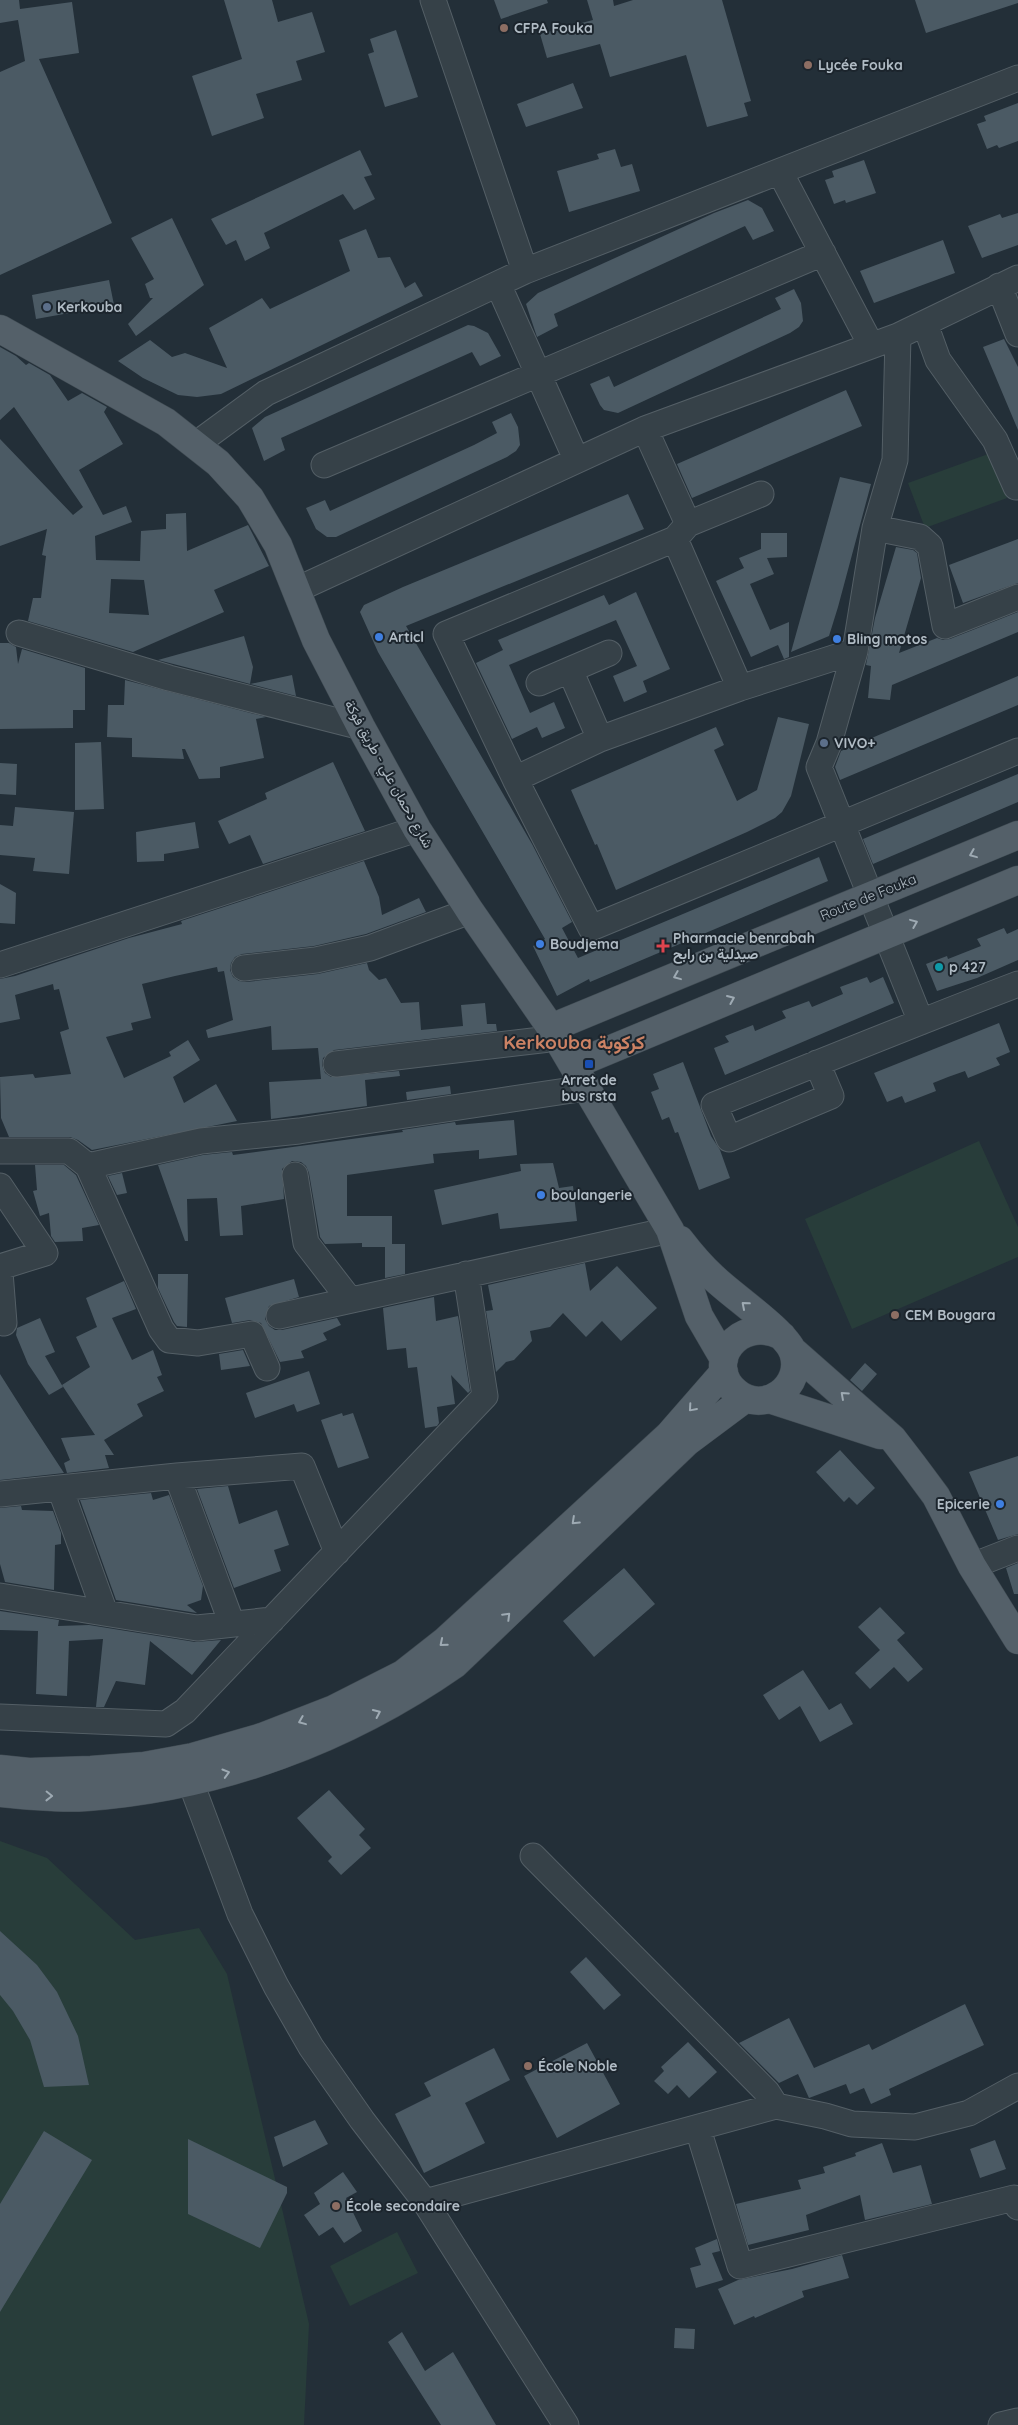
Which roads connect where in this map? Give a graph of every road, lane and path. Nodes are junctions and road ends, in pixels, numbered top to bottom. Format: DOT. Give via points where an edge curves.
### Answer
graph roads {
  1 [pos="433,0"];
  2 [pos="1018,78"];
  3 [pos="780,172"];
  4 [pos="823,253"];
  5 [pos="525,271"];
  6 [pos="1008,282"];
  7 [pos="498,284"];
  8 [pos="925,324"];
  9 [pos="0,329"];
  10 [pos="1018,334"];
  11 [pos="898,336"];
  12 [pos="871,345"];
  13 [pos="538,374"];
  14 [pos="645,429"];
  15 [pos="195,445"];
  16 [pos="576,460"];
  17 [pos="324,466"];
  18 [pos="1018,486"];
  19 [pos="761,494"];
  20 [pos="875,528"];
  21 [pos="682,531"];
  22 [pos="296,590"];
  23 [pos="1018,598"];
  24 [pos="19,632"];
  25 [pos="855,651"];
  26 [pos="609,653"];
  27 [pos="570,670"];
  28 [pos="540,682"];
  29 [pos="740,688"];
  30 [pos="361,727"];
  31 [pos="600,739"];
  32 [pos="1018,751"];
  33 [pos="515,779"];
  34 [pos="843,823"];
  35 [pos="417,829"];
  36 [pos="1018,835"];
  37 [pos="1018,880"];
  38 [pos="871,896"];
  39 [pos="470,911"];
  40 [pos="887,934"];
  41 [pos="0,966"];
  42 [pos="244,968"];
  43 [pos="1018,984"];
  44 [pos="921,1022"];
  45 [pos="555,1033"];
  46 [pos="817,1063"];
  47 [pos="336,1064"];
  48 [pos="580,1077"];
  49 [pos="0,1151"];
  50 [pos="88,1166"];
  51 [pos="295,1175"];
  52 [pos="0,1186"];
  53 [pos="670,1230"];
  54 [pos="0,1267"];
  55 [pos="0,1272"];
  56 [pos="466,1274"];
  57 [pos="350,1300"];
  58 [pos="279,1316"];
  59 [pos="4,1323"];
  60 [pos="787,1343"];
  61 [pos="724,1365"];
  62 [pos="267,1368"];
  63 [pos="758,1398"];
  64 [pos="893,1439"];
  65 [pos="177,1476"];
  66 [pos="60,1488"];
  67 [pos="0,1494"];
  68 [pos="1018,1548"];
  69 [pos="338,1552"];
  70 [pos="972,1566"];
  71 [pos="0,1596"];
  72 [pos="105,1613"];
  73 [pos="272,1620"];
  74 [pos="232,1624"];
  75 [pos="1016,1635"];
  76 [pos="0,1717"];
  77 [pos="0,1769"];
  78 [pos="191,1783"];
  79 [pos="0,1793"];
  80 [pos="533,1856"];
  81 [pos="1018,2086"];
  82 [pos="776,2106"];
  83 [pos="698,2129"];
  84 [pos="425,2202"];
  85 [pos="1018,2207"];
  86 [pos="1018,2421"];
  87 [pos="566,2425"];
  88 [pos="1001,2425"];
  1 -- 5 [label="street"];
  2 -- 3 [label="street"];
  3 -- 4 [label="street"];
  3 -- 5 [label="street"];
  4 -- 12 [label="street"];
  4 -- 13 [label="street"];
  5 -- 7 [label="street"];
  6 -- 8 [label="street"];
  6 -- 10 [label="street"];
  7 -- 13 [label="street"];
  7 -- 15 [label="street" via="266,393"];
  8 -- 11 [label="street"];
  8 -- 18 [label="street" via="938,360 996,440"];
  9 -- 15 [label="main road, شارع دحمان علي - طريق فوكة" via="166,422"];
  11 -- 12 [label="street"];
  11 -- 20 [label="street" via="896,460"];
  12 -- 14 [label="street"];
  13 -- 16 [label="street"];
  13 -- 17 [label="street"];
  14 -- 16 [label="street"];
  14 -- 21 [label="street"];
  15 -- 22 [label="main road, شارع دحمان علي - طريق فوكة" via="218,463 250,498 278,545"];
  16 -- 22 [label="street"];
  19 -- 21 [label="street"];
  20 -- 23 [label="street" via="920,537 930,546 945,626"];
  20 -- 25 [label="street"];
  21 -- 29 [label="street"];
  21 -- 33 [label="street" via="446,634"];
  22 -- 30 [label="main road, شارع دحمان علي - طريق فوكة" via="316,640"];
  24 -- 30 [label="street" via="169,678"];
  25 -- 29 [label="street"];
  25 -- 34 [label="street" via="820,767"];
  26 -- 27 [label="street"];
  27 -- 28 [label="street"];
  27 -- 31 [label="street"];
  29 -- 31 [label="street"];
  30 -- 35 [label="main road, شارع دحمان علي - طريق فوكة"];
  31 -- 33 [label="street"];
  32 -- 34 [label="street"];
  33 -- 34 [label="street" via="591,928"];
  34 -- 38 [label="street"];
  35 -- 39 [label="main road, شارع دحمان علي - طريق فوكة"];
  35 -- 41 [label="street"];
  36 -- 38 [label="main road, Route de Fouka, one-way"];
  40 -- 37 [label="main road, one-way"];
  38 -- 40 [label="street"];
  38 -- 45 [label="main road, Route de Fouka, one-way"];
  39 -- 42 [label="street" via="370,948 316,960"];
  39 -- 45 [label="main road, شارع دحمان علي - طريق فوكة"];
  40 -- 44 [label="street"];
  48 -- 40 [label="main road, one-way"];
  43 -- 44 [label="street"];
  44 -- 46 [label="street"];
  45 -- 47 [label="street"];
  45 -- 48 [label="main road, شارع دحمان علي - طريق فوكة"];
  48 -- 50 [label="street" via="299,1131 201,1141"];
  48 -- 53 [label="main road, شارع دحمان علي - طريق فوكة"];
  49 -- 50 [label="street" via="69,1151"];
  50 -- 62 [label="street" via="161,1329 169,1340 198,1343 252,1334"];
  51 -- 57 [label="street" via="306,1243"];
  52 -- 54 [label="street" via="45,1253"];
  53 -- 56 [label="street"];
  60 -- 53 [label="main road, شارع دحمان علي - طريق فوكة, one-way" via="712,1277"];
  53 -- 61 [label="main road, شارع دحمان علي - طريق فوكة" via="699,1316"];
  55 -- 59 [label="street"];
  56 -- 57 [label="street"];
  56 -- 69 [label="street" via="485,1396"];
  57 -- 58 [label="street"];
  60 -- 61 [label="main road" via="771,1331 746,1331 728,1348"];
  60 -- 63 [label="main road" via="796,1362 789,1385 781,1394"];
  64 -- 60 [label="main road, شارع دحمان علي - طريق فوكة, one-way"];
  61 -- 63 [label="main road" via="732,1387"];
  61 -- 77 [label="main road, one-way" via="669,1434 445,1641 403,1674 334,1709 262,1737 193,1757 144,1766 91,1770 29,1772"];
  63 -- 64 [label="main road"];
  78 -- 63 [label="main road, one-way" via="272,1759 382,1711 416,1692 455,1664 493,1629 687,1442"];
  64 -- 70 [label="main road, شارع دحمان علي - طريق فوكة" via="936,1496"];
  65 -- 66 [label="street"];
  65 -- 69 [label="street" via="302,1466"];
  65 -- 74 [label="street"];
  66 -- 67 [label="street"];
  66 -- 72 [label="street"];
  68 -- 70 [label="street"];
  69 -- 73 [label="street"];
  70 -- 75 [label="main road, شارع دحمان علي - طريق فوكة"];
  71 -- 72 [label="street"];
  72 -- 74 [label="street" via="197,1628"];
  73 -- 74 [label="street"];
  73 -- 76 [label="street" via="185,1711 166,1724"];
  79 -- 78 [label="main road, one-way" via="86,1797"];
  78 -- 84 [label="street" via="240,1914 276,1986 345,2096"];
  80 -- 82 [label="street" via="767,2092"];
  81 -- 82 [label="street" via="969,2113 915,2127 852,2124"];
  82 -- 83 [label="street"];
  83 -- 84 [label="street"];
  83 -- 85 [label="street" via="740,2266 1014,2198"];
  84 -- 87 [label="street"];
  86 -- 88 [label="street"];
}
